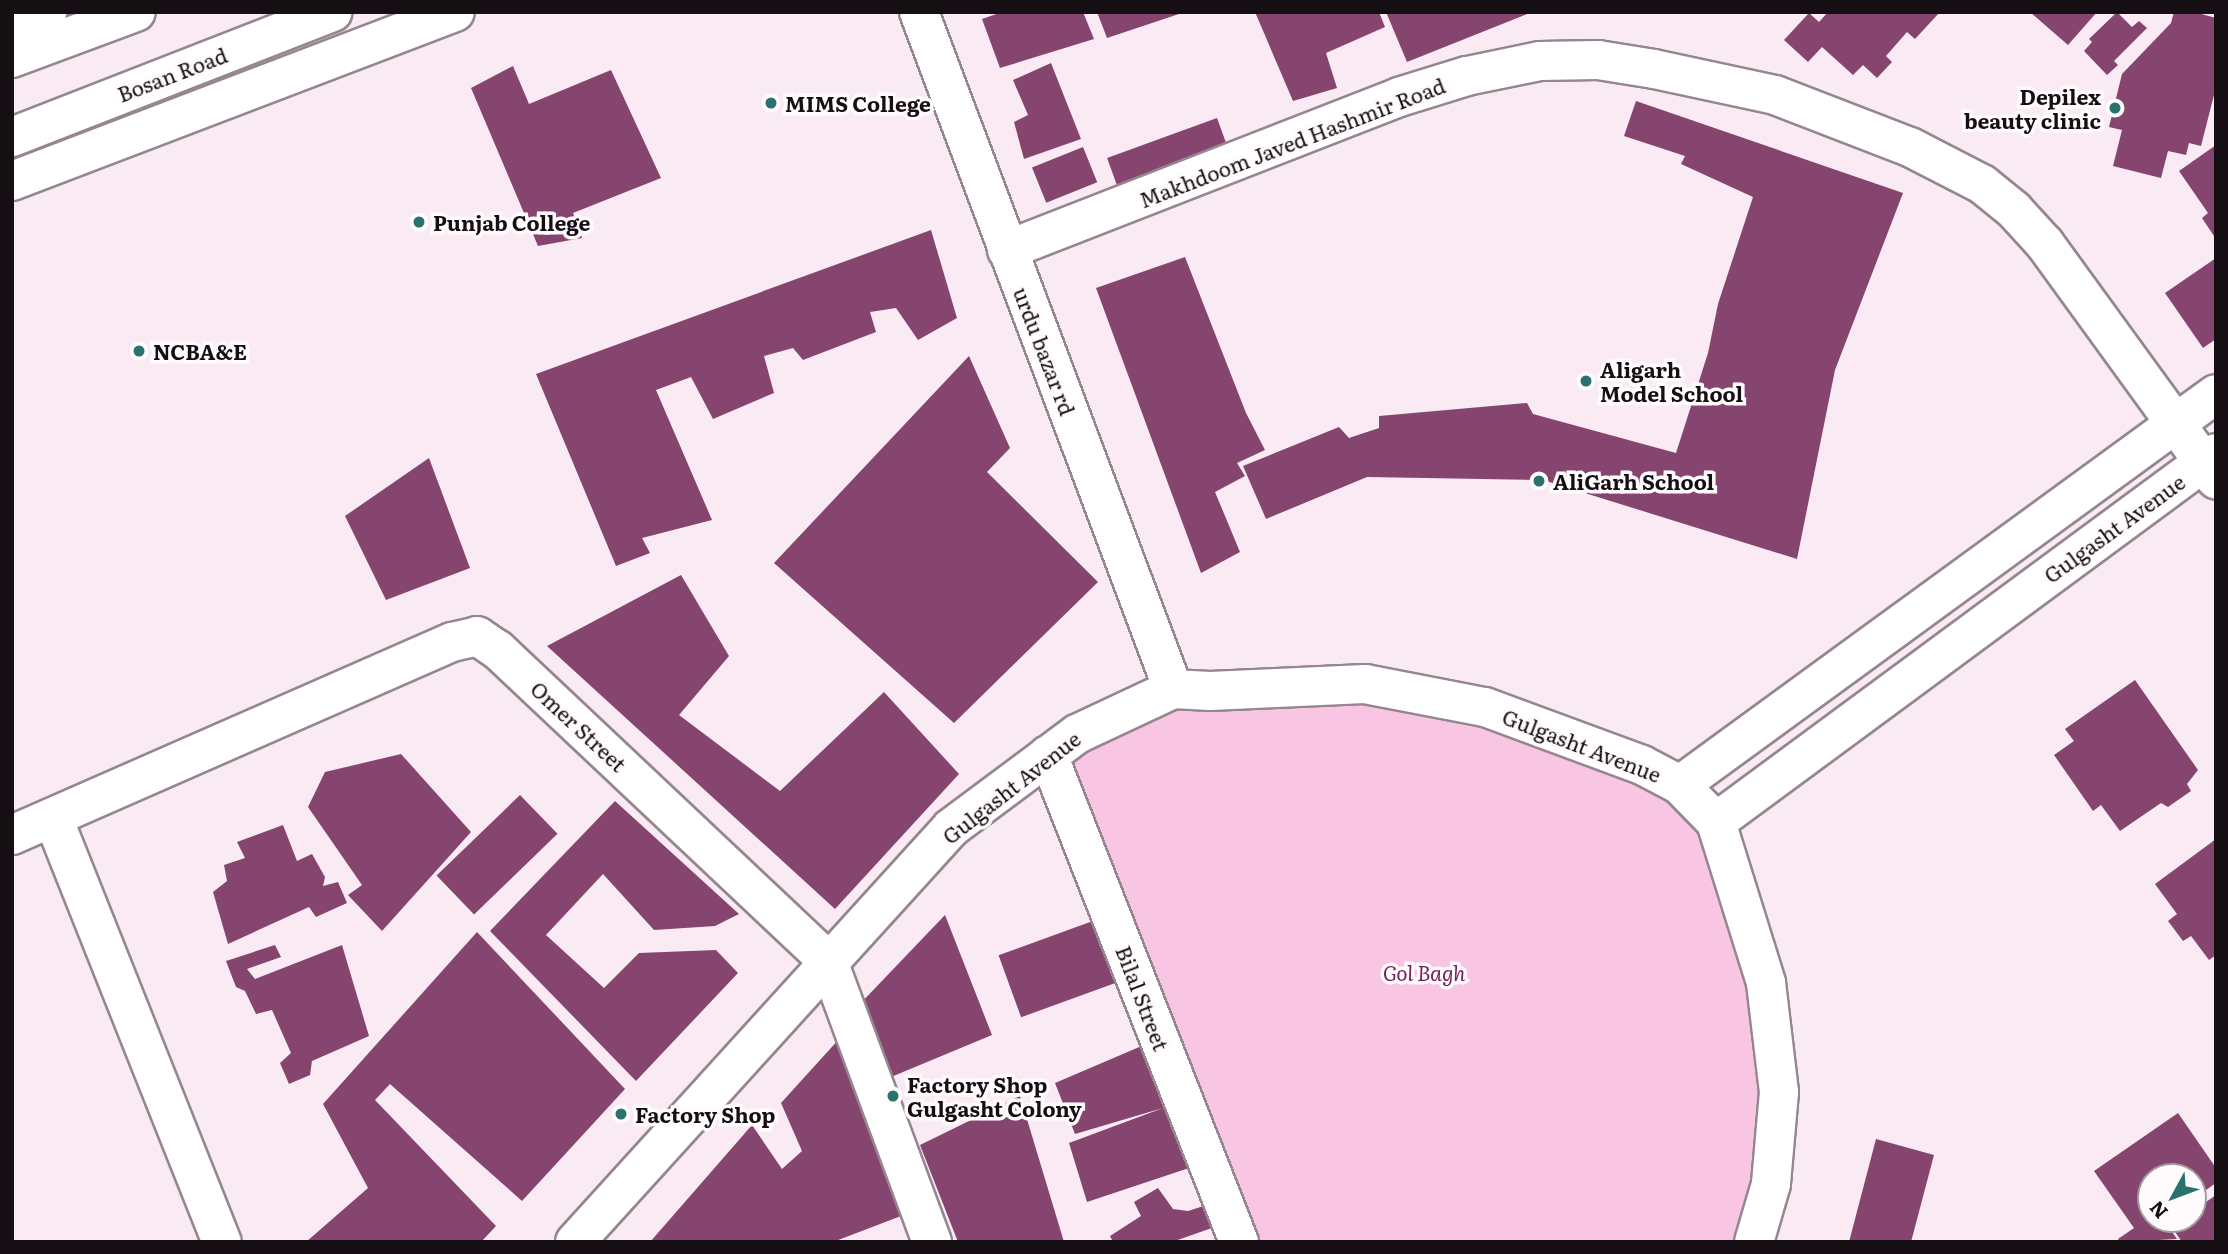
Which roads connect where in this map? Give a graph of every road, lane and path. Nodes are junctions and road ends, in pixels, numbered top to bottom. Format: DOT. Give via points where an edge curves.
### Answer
graph roads {
  1 [pos="47,12"];
  2 [pos="136,12"];
  3 [pos="332,12"];
  4 [pos="455,12"];
  5 [pos="919,12"];
  6 [pos="12,26"];
  7 [pos="12,58"];
  8 [pos="12,137"];
  9 [pos="12,181"];
  10 [pos="1007,250"];
  11 [pos="2216,394"];
  12 [pos="2176,423"];
  13 [pos="2211,465"];
  14 [pos="1173,689"];
  15 [pos="1048,755"];
  16 [pos="1681,785"];
  17 [pos="53,818"];
  18 [pos="1716,822"];
  19 [pos="12,835"];
  20 [pos="828,961"];
  21 [pos="222,1242"];
  22 [pos="575,1242"];
  23 [pos="932,1242"];
  24 [pos="1239,1242"];
  25 [pos="1754,1242"];
  1 -- 6 [label="street"];
  2 -- 7 [label="street"];
  3 -- 8 [label="street, Bosan Road"];
  4 -- 9 [label="street"];
  5 -- 10 [label="street, urdu bazar rd"];
  10 -- 12 [label="street, Makhdoom Javed Hashmir Road" via="1399,97 1467,76 1541,61 1598,60 1775,95 1910,147 1982,184 2014,209 2045,244"];
  10 -- 14 [label="street, urdu bazar rd"];
  11 -- 12 [label="street, Gulgasht Avenue"];
  12 -- 13 [label="street, Makhdoom Javed Hashmir Road"];
  12 -- 16 [label="street, Gulgasht Avenue"];
  13 -- 18 [label="street, Gulgasht Avenue"];
  14 -- 15 [label="street, Gulgasht Avenue" via="1077,734"];
  14 -- 16 [label="street, Gulgasht Avenue" via="1365,684 1485,707 1642,765"];
  15 -- 20 [label="street, Gulgasht Avenue" via="951,828"];
  15 -- 24 [label="street, Bilal Street"];
  16 -- 18 [label="street, Gulgasht Avenue"];
  17 -- 19 [label="street, Omer Street"];
  17 -- 20 [label="street, Omer Street" via="452,642 477,636 498,650"];
  17 -- 21 [label="street"];
  18 -- 25 [label="street" via="1766,983 1779,1092 1771,1184"];
  20 -- 22 [label="street, Gulgasht Avenue"];
  20 -- 23 [label="street, Omer Street"];
}
